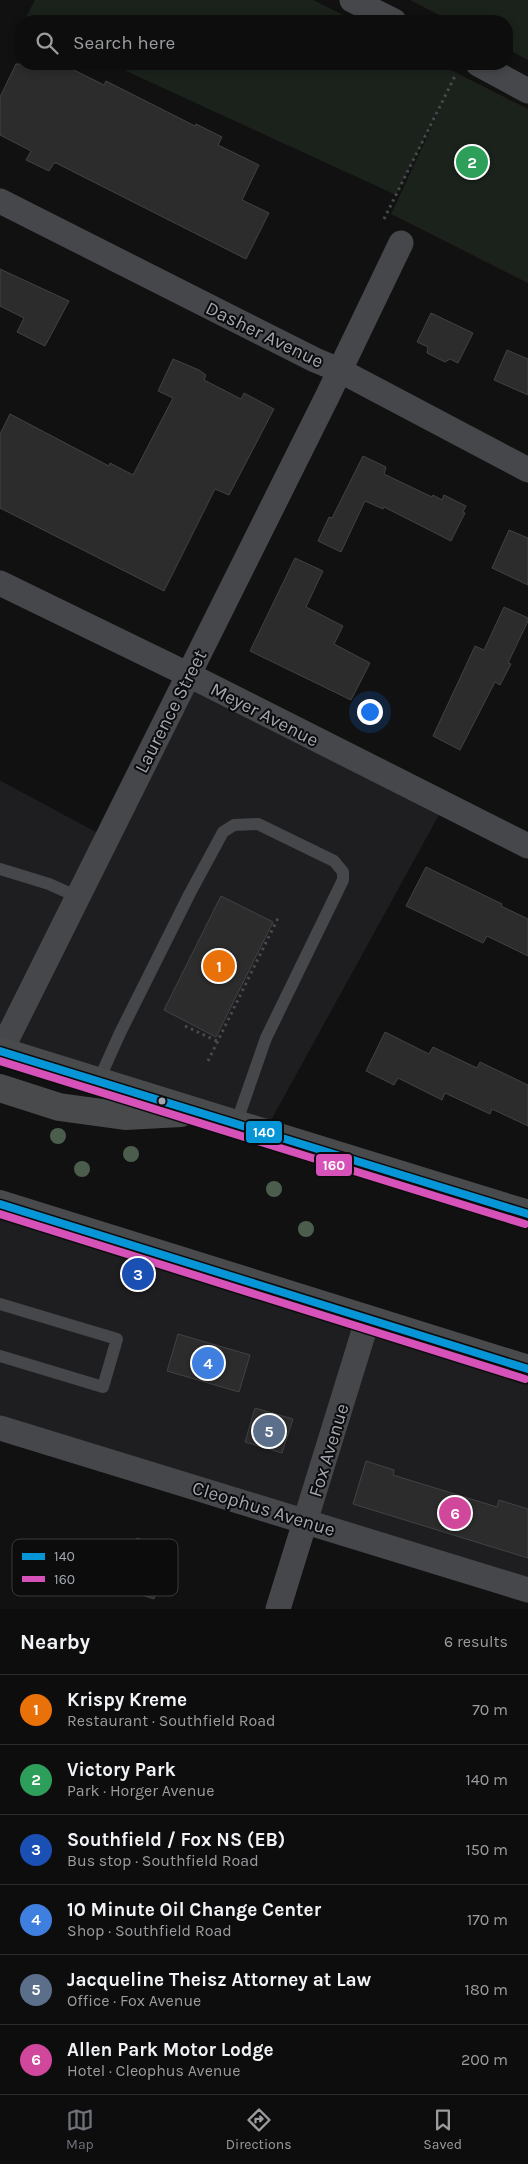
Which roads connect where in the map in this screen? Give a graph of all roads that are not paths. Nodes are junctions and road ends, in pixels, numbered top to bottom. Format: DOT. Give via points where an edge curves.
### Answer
graph roads {
  1 [pos="352,0"];
  2 [pos="382,15"];
  3 [pos="473,70"];
  4 [pos="528,90"];
  5 [pos="0,201"];
  6 [pos="401,243"];
  7 [pos="339,370"];
  8 [pos="528,470"];
  9 [pos="0,583"];
  10 [pos="189,675"];
  11 [pos="528,846"];
  12 [pos="0,869"];
  13 [pos="78,896"];
  14 [pos="0,1051"];
  15 [pos="98,1082"];
  16 [pos="0,1088"];
  17 [pos="197,1112"];
  18 [pos="236,1124"];
  19 [pos="0,1204"];
  20 [pos="528,1214"];
  21 [pos="0,1304"];
  22 [pos="368,1318"];
  23 [pos="528,1354"];
  24 [pos="0,1356"];
  25 [pos="487,1356"];
  26 [pos="528,1369"];
  27 [pos="0,1428"];
  28 [pos="305,1522"];
  29 [pos="528,1590"];
  30 [pos="278,1609"];
  1 -- 2 [label="street"];
  3 -- 4 [label="street"];
  5 -- 7 [label="street, Dasher Avenue"];
  6 -- 7 [label="street, Laurence Street"];
  7 -- 8 [label="street, Dasher Avenue"];
  7 -- 10 [label="street, Laurence Street"];
  9 -- 10 [label="street, Meyer Avenue"];
  10 -- 11 [label="street, Meyer Avenue"];
  10 -- 13 [label="street, Laurence Street"];
  12 -- 13 [label="lane"];
  13 -- 14 [label="street, Laurence Street"];
  14 -- 15 [label="highway"];
  15 -- 17 [label="highway"];
  15 -- 18 [label="lane" via="223,832 234,825 258,824 334,862 343,872 343,880 266,1038"];
  16 -- 17 [label="highway" via="59,1107 126,1116"];
  17 -- 18 [label="highway"];
  18 -- 20 [label="highway"];
  19 -- 22 [label="highway"];
  21 -- 24 [label="lane" via="117,1340 103,1387"];
  22 -- 25 [label="highway"];
  22 -- 28 [label="street, Fox Avenue"];
  23 -- 25 [label="highway"];
  25 -- 26 [label="highway"];
  27 -- 28 [label="street, Cleophus Avenue"];
  28 -- 29 [label="street, Cleophus Avenue"];
  28 -- 30 [label="street, Fox Avenue"];
}
